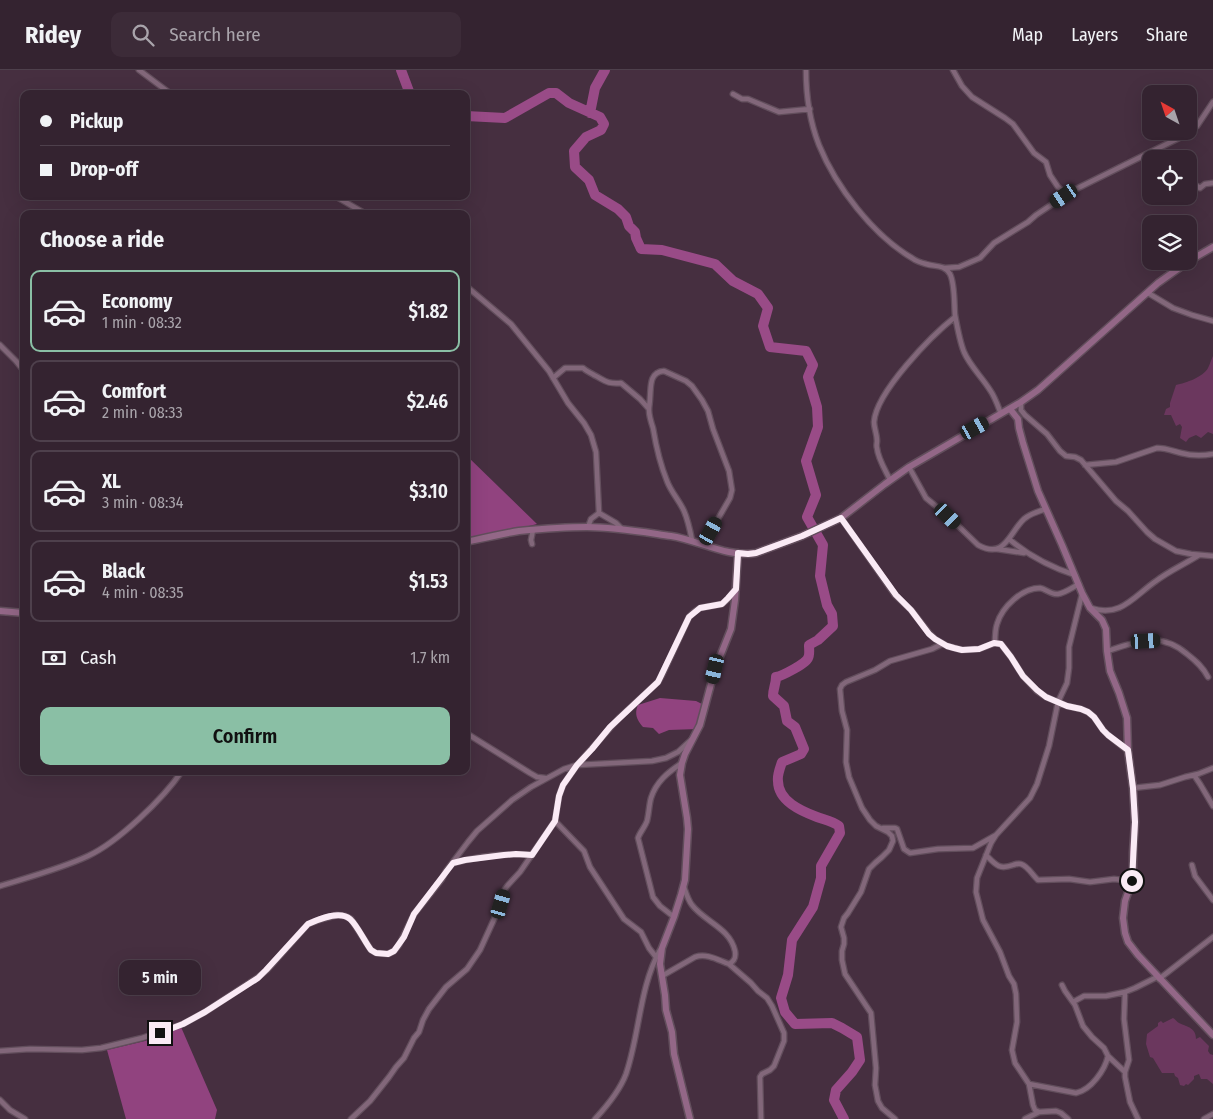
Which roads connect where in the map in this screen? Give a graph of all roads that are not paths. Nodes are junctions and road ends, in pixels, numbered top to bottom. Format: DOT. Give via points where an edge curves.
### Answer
graph roads {
  1 [pos="139,70"];
  2 [pos="806,70"];
  3 [pos="953,70"];
  4 [pos="166,90"];
  5 [pos="733,94"];
  6 [pos="1213,102"];
  7 [pos="810,109"];
  8 [pos="1213,183"];
  9 [pos="1197,186"];
  10 [pos="1072,191"];
  11 [pos="342,200"];
  12 [pos="359,210"];
  13 [pos="1213,247"];
  14 [pos="1197,256"];
  15 [pos="945,268"];
  16 [pos="1175,270"];
  17 [pos="470,289"];
  18 [pos="1148,293"];
  19 [pos="956,317"];
  20 [pos="1213,321"];
  21 [pos="0,345"];
  22 [pos="20,366"];
  23 [pos="553,378"];
  24 [pos="1021,402"];
  25 [pos="1010,408"];
  26 [pos="648,409"];
  27 [pos="1000,414"];
  28 [pos="1213,454"];
  29 [pos="1085,465"];
  30 [pos="909,467"];
  31 [pos="890,480"];
  32 [pos="1046,509"];
  33 [pos="599,513"];
  34 [pos="841,518"];
  35 [pos="588,527"];
  36 [pos="622,529"];
  37 [pos="533,530"];
  38 [pos="1009,539"];
  39 [pos="692,540"];
  40 [pos="470,541"];
  41 [pos="532,544"];
  42 [pos="709,546"];
  43 [pos="996,549"];
  44 [pos="738,553"];
  45 [pos="1028,553"];
  46 [pos="1200,554"];
  47 [pos="1213,556"];
  48 [pos="1075,575"];
  49 [pos="1079,584"];
  50 [pos="736,589"];
  51 [pos="1082,593"];
  52 [pos="1090,608"];
  53 [pos="0,611"];
  54 [pos="20,613"];
  55 [pos="994,643"];
  56 [pos="942,644"];
  57 [pos="1106,651"];
  58 [pos="1208,677"];
  59 [pos="1058,702"];
  60 [pos="470,736"];
  61 [pos="694,736"];
  62 [pos="1128,750"];
  63 [pos="682,763"];
  64 [pos="577,765"];
  65 [pos="1213,768"];
  66 [pos="179,775"];
  67 [pos="1194,775"];
  68 [pos="546,778"];
  69 [pos="1133,788"];
  70 [pos="1213,806"];
  71 [pos="555,821"];
  72 [pos="882,828"];
  73 [pos="996,835"];
  74 [pos="532,855"];
  75 [pos="986,855"];
  76 [pos="453,863"];
  77 [pos="1192,864"];
  78 [pos="1132,881"];
  79 [pos="0,886"];
  80 [pos="684,886"];
  81 [pos="1213,900"];
  82 [pos="674,918"];
  83 [pos="1213,937"];
  84 [pos="662,948"];
  85 [pos="656,957"];
  86 [pos="729,964"];
  87 [pos="662,976"];
  88 [pos="1158,978"];
  89 [pos="1062,985"];
  90 [pos="1125,992"];
  91 [pos="1073,1002"];
  92 [pos="1213,1035"];
  93 [pos="0,1051"];
  94 [pos="1108,1056"];
  95 [pos="1125,1072"];
  96 [pos="1029,1084"];
  97 [pos="0,1100"];
  98 [pos="1039,1112"];
  99 [pos="1213,1114"];
  100 [pos="1032,1118"];
  101 [pos="25,1119"];
  102 [pos="351,1119"];
  103 [pos="596,1119"];
  104 [pos="690,1119"];
  105 [pos="761,1119"];
  106 [pos="895,1119"];
  107 [pos="1025,1119"];
  108 [pos="1068,1119"];
  109 [pos="1138,1119"];
  110 [pos="1204,1119"];
  1 -- 4 [label="street"];
  2 -- 7 [label="street"];
  3 -- 10 [label="street" via="972,96 1013,124 1034,153 1046,162 1058,187"];
  5 -- 7 [label="street" via="779,112"];
  6 -- 10 [label="street" via="1197,126 1183,136"];
  7 -- 15 [label="street" via="820,145 831,167 842,187 874,228 913,258"];
  8 -- 9 [label="street"];
  10 -- 15 [label="street" via="994,243 980,258 959,267"];
  11 -- 12 [label="street"];
  13 -- 14 [label="street"];
  15 -- 19 [label="street" via="952,282"];
  16 -- 18 [label="street"];
  17 -- 23 [label="street" via="511,324"];
  18 -- 20 [label="street" via="1173,308"];
  18 -- 24 [label="street"];
  19 -- 27 [label="street" via="964,352 992,392"];
  19 -- 31 [label="street" via="898,376 886,392 876,415 877,448"];
  21 -- 22 [label="street"];
  23 -- 26 [label="street" via="566,368 583,368 604,381 621,383"];
  23 -- 33 [label="street" via="584,423 594,444"];
  24 -- 25 [label="street"];
  24 -- 29 [label="street" via="1025,415 1047,434 1060,451"];
  25 -- 27 [label="street"];
  25 -- 32 [label="street" via="1018,419 1026,455"];
  26 -- 39 [label="street" via="658,454 671,490 684,510"];
  26 -- 42 [label="street" via="650,384 657,374 664,371 692,386 708,411 732,490 711,531"];
  27 -- 30 [label="street"];
  28 -- 29 [label="street" via="1196,456 1157,448 1116,462"];
  29 -- 46 [label="street" via="1116,502 1155,539 1176,551"];
  30 -- 31 [label="street"];
  30 -- 43 [label="street" via="930,502 978,545"];
  31 -- 34 [label="street"];
  32 -- 38 [label="street" via="1023,520"];
  32 -- 48 [label="street"];
  33 -- 35 [label="street" via="591,519"];
  33 -- 36 [label="street"];
  34 -- 44 [label="street" via="756,553"];
  34 -- 56 [label="street" via="896,595 929,634"];
  35 -- 36 [label="street"];
  35 -- 37 [label="street"];
  36 -- 39 [label="street"];
  37 -- 40 [label="street"];
  37 -- 41 [label="street"];
  38 -- 43 [label="street"];
  38 -- 45 [label="street"];
  39 -- 42 [label="street"];
  42 -- 44 [label="street"];
  43 -- 45 [label="street"];
  44 -- 50 [label="street"];
  45 -- 48 [label="street"];
  46 -- 47 [label="street"];
  46 -- 52 [label="street" via="1121,607 1111,611"];
  48 -- 49 [label="street"];
  49 -- 51 [label="street"];
  49 -- 55 [label="street" via="1060,594 1040,588 1020,594 997,622"];
  50 -- 61 [label="street" via="731,629"];
  50 -- 64 [label="street" via="722,604 700,608 689,617 658,682 619,718"];
  51 -- 52 [label="street"];
  51 -- 59 [label="street" via="1069,647 1067,684"];
  52 -- 57 [label="street" via="1104,624"];
  53 -- 54 [label="street"];
  55 -- 56 [label="street" via="972,650"];
  55 -- 59 [label="street" via="1001,644 1037,690"];
  56 -- 72 [label="street" via="890,661 846,682 840,689 847,730 849,778 862,808 870,820"];
  57 -- 58 [label="street" via="1137,642 1164,640 1180,647"];
  57 -- 62 [label="street" via="1127,718"];
  59 -- 62 [label="street" via="1088,712 1108,735"];
  59 -- 73 [label="street" via="1037,784 1030,798"];
  60 -- 68 [label="street" via="537,777"];
  61 -- 63 [label="street"];
  61 -- 64 [label="street" via="678,752 666,758"];
  62 -- 69 [label="street"];
  63 -- 80 [label="street" via="680,776 688,829"];
  63 -- 82 [label="street" via="662,778 656,788 638,838 653,896"];
  64 -- 68 [label="street"];
  64 -- 71 [label="street" via="563,785"];
  65 -- 67 [label="street"];
  66 -- 79 [label="street" via="131,826 108,845 72,863"];
  67 -- 69 [label="street" via="1160,785"];
  67 -- 70 [label="street"];
  68 -- 76 [label="street" via="512,800 477,831"];
  69 -- 78 [label="street"];
  71 -- 74 [label="street"];
  71 -- 85 [label="street" via="584,852 590,867 624,919 640,932"];
  72 -- 73 [label="street" via="897,829 904,849 910,853 973,848"];
  72 -- 106 [label="street" via="892,836 892,845 869,869 861,892 842,922 842,960 845,974 871,1014 878,1101"];
  73 -- 75 [label="street"];
  74 -- 76 [label="street" via="504,855"];
  74 -- 102 [label="street" via="505,889 480,950 468,970 446,987 429,1009 404,1058 370,1101"];
  75 -- 78 [label="street" via="999,867 1022,864 1043,881"];
  75 -- 96 [label="street" via="977,878 977,898 1014,984 1017,1022 1012,1050"];
  76 -- 93 [label="street" via="414,914 399,945 388,954 371,950 345,916 322,918 308,924 258,978 183,1024 101,1048"];
  77 -- 81 [label="street" via="1195,876"];
  78 -- 88 [label="street" via="1125,901 1125,933 1133,949"];
  80 -- 82 [label="street"];
  80 -- 86 [label="street" via="697,911 727,934 736,956"];
  82 -- 84 [label="street"];
  83 -- 88 [label="street"];
  84 -- 85 [label="street"];
  84 -- 87 [label="street"];
  85 -- 103 [label="street" via="625,1076"];
  86 -- 87 [label="street" via="700,956"];
  86 -- 105 [label="street" via="767,998 784,1033 774,1066 760,1077"];
  87 -- 104 [label="street" via="674,1054"];
  88 -- 90 [label="street"];
  88 -- 92 [label="street"];
  89 -- 91 [label="street"];
  90 -- 91 [label="street" via="1084,996"];
  90 -- 95 [label="street" via="1124,1018 1129,1060"];
  91 -- 94 [label="street" via="1083,1026"];
  94 -- 95 [label="street"];
  94 -- 96 [label="street" via="1107,1063 1093,1083 1082,1092"];
  95 -- 109 [label="street" via="1130,1102"];
  96 -- 98 [label="street" via="1033,1105"];
  97 -- 101 [label="street"];
  98 -- 100 [label="street"];
  98 -- 108 [label="street" via="1056,1111"];
  99 -- 110 [label="street"];
  100 -- 107 [label="street"];
}
